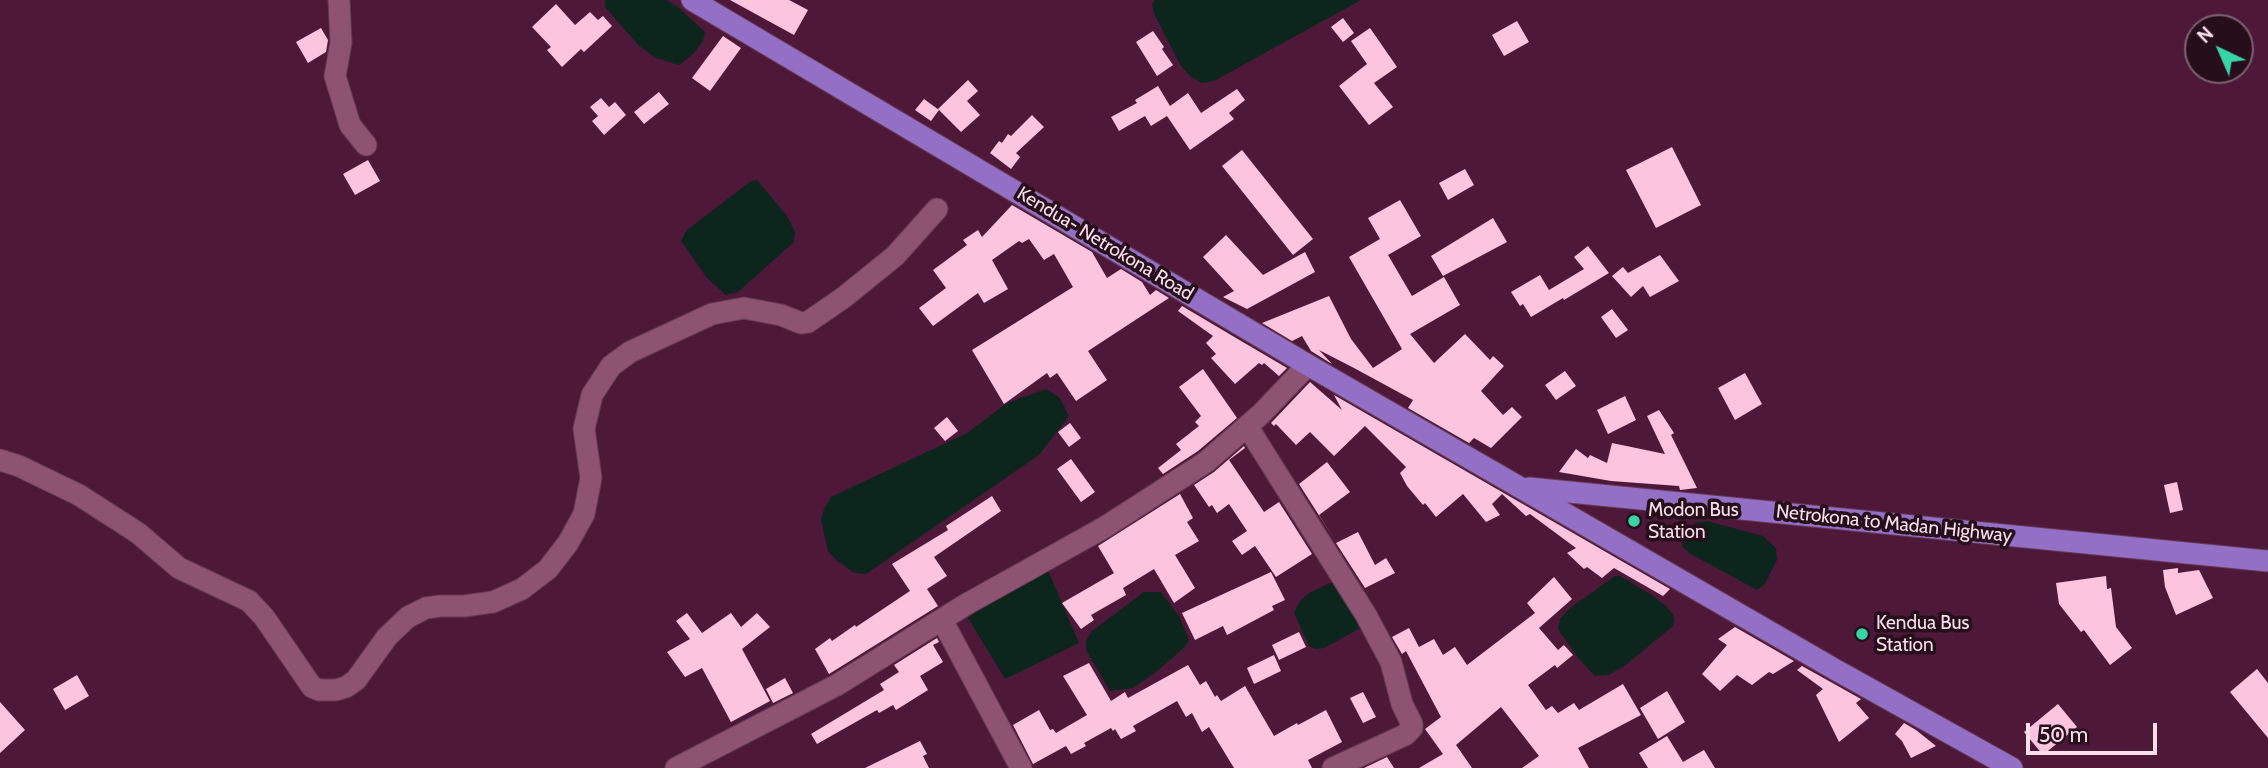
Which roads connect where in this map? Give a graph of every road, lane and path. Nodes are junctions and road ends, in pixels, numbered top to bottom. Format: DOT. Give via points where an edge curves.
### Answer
graph roads {
  1 [pos="339,0"];
  2 [pos="692,0"];
  3 [pos="366,145"];
  4 [pos="937,209"];
  5 [pos="1308,365"];
  6 [pos="1247,426"];
  7 [pos="0,460"];
  8 [pos="1520,487"];
  9 [pos="2268,561"];
  10 [pos="942,620"];
  11 [pos="676,768"];
  12 [pos="1021,768"];
  13 [pos="1333,768"];
  14 [pos="2012,768"];
  1 -- 3 [label="street" via="341,43 335,76 350,125"];
  2 -- 5 [label="main road, Kendua- Netrokona Road"];
  4 -- 7 [label="street" via="895,257 808,321 744,308 712,314 630,352 611,366 592,395 584,429 591,478 584,513 548,569 522,589 493,602 426,608 408,617 356,680 336,690 312,687 250,601 179,568 138,533 79,495"];
  5 -- 6 [label="street"];
  5 -- 8 [label="main road, Kendua- Netrokona Road"];
  6 -- 10 [label="street" via="1206,462 1105,527"];
  6 -- 13 [label="street" via="1366,615 1391,662 1412,724 1405,735"];
  8 -- 9 [label="main road, Netrokona to Madan Highway"];
  8 -- 14 [label="main road, Kendua- Netrokona Road"];
  10 -- 11 [label="street" via="837,685"];
  10 -- 12 [label="street"];
}
